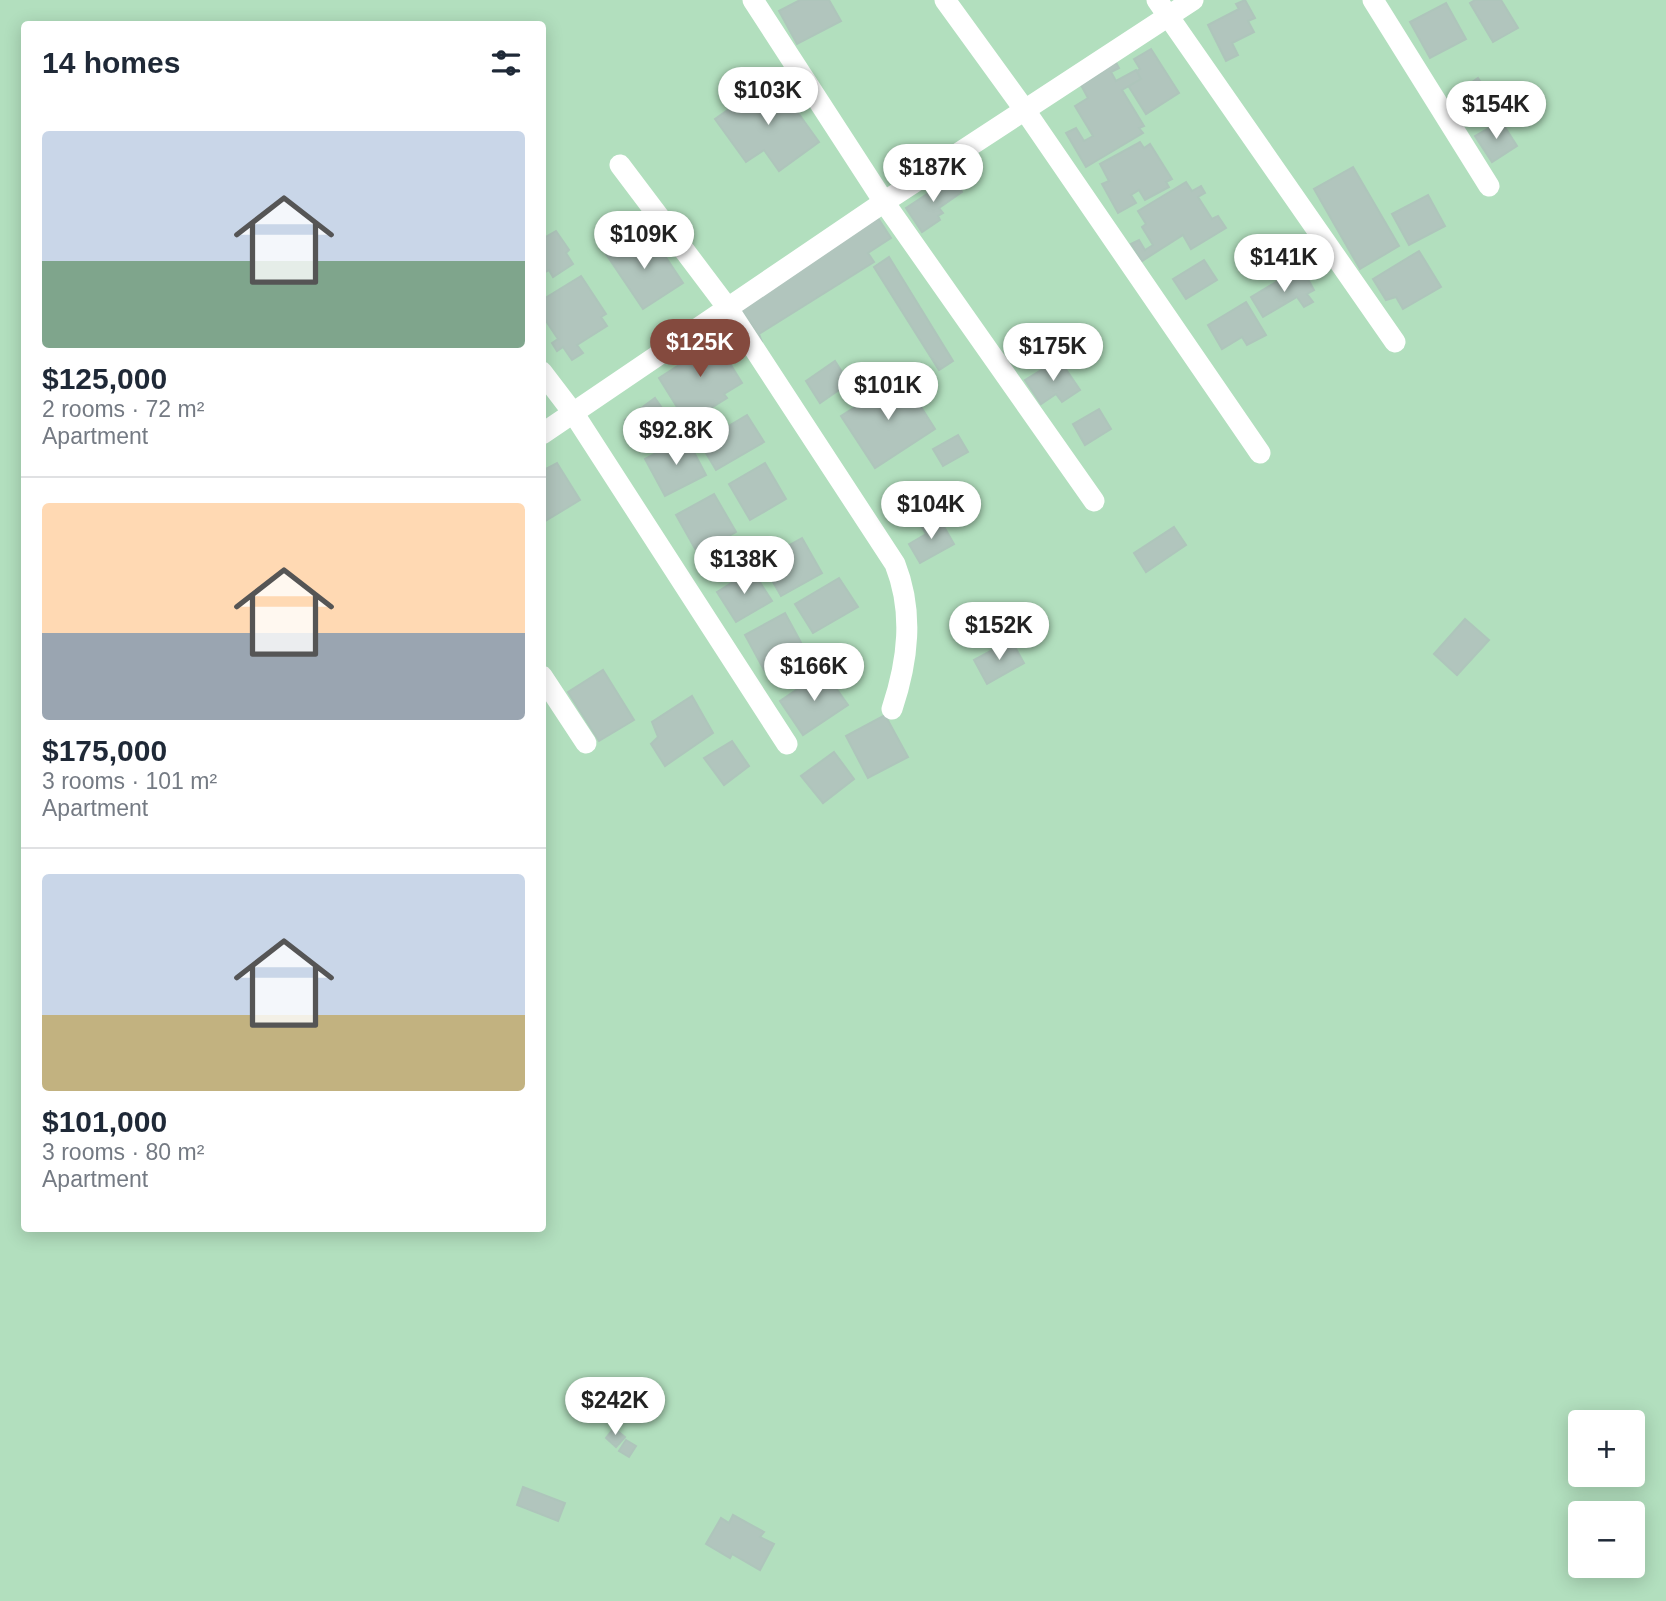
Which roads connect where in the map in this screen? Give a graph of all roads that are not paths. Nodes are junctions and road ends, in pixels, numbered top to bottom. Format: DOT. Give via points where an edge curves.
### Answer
graph roads {
  1 [pos="754,0"];
  2 [pos="945,0"];
  3 [pos="1193,0"];
  4 [pos="1373,0"];
  5 [pos="1163,8"];
  6 [pos="1024,109"];
  7 [pos="620,165"];
  8 [pos="1489,186"];
  9 [pos="884,202"];
  10 [pos="727,307"];
  11 [pos="1395,342"];
  12 [pos="546,377"];
  13 [pos="574,414"];
  14 [pos="546,432"];
  15 [pos="1260,453"];
  16 [pos="1094,502"];
  17 [pos="546,682"];
  18 [pos="892,709"];
  19 [pos="586,743"];
  20 [pos="787,744"];
  1 -- 9 [label="street"];
  2 -- 6 [label="street"];
  3 -- 5 [label="street"];
  4 -- 8 [label="street"];
  5 -- 6 [label="street"];
  5 -- 11 [label="street"];
  6 -- 9 [label="street"];
  6 -- 15 [label="street"];
  7 -- 10 [label="street"];
  9 -- 10 [label="street"];
  9 -- 16 [label="street"];
  10 -- 13 [label="street"];
  10 -- 18 [label="street" via="895,564 903,586 907,636"];
  12 -- 13 [label="street"];
  13 -- 14 [label="street"];
  13 -- 20 [label="street"];
  17 -- 19 [label="street"];
}
